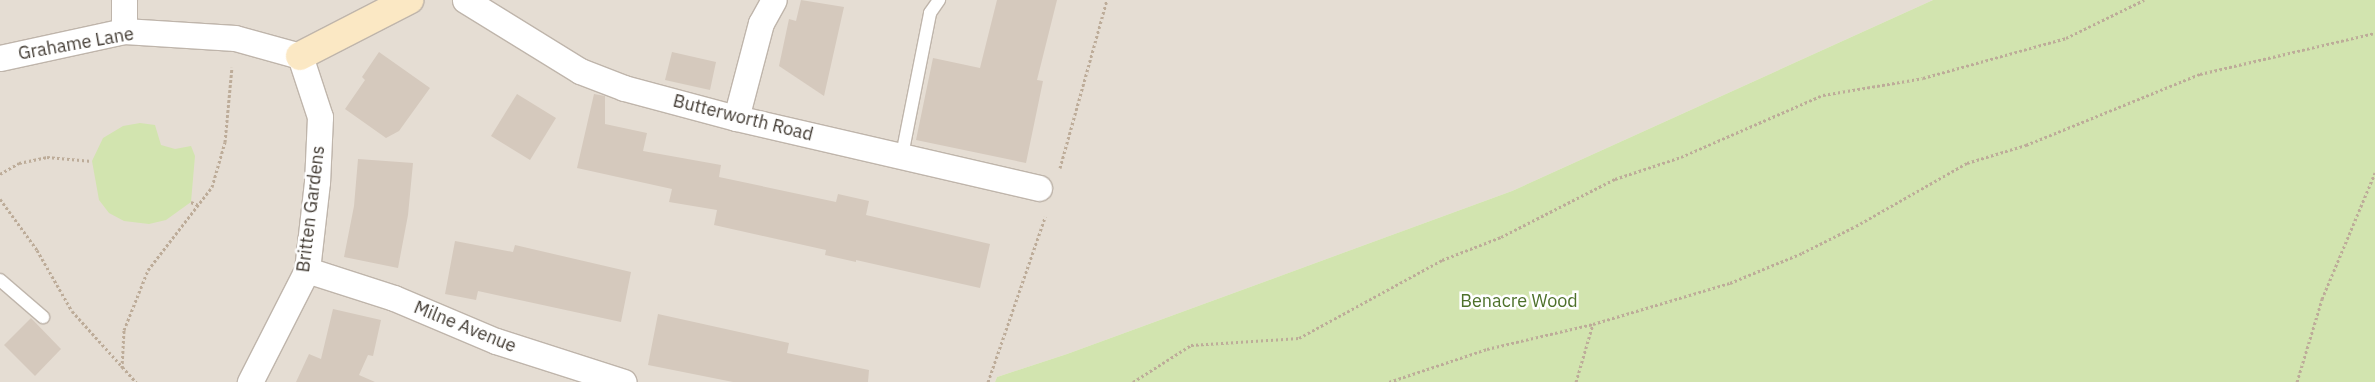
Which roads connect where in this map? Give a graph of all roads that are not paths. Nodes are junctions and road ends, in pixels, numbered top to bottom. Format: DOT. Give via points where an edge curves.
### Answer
graph roads {
  1 [pos="124,0"];
  2 [pos="409,0"];
  3 [pos="465,0"];
  4 [pos="774,0"];
  5 [pos="939,0"];
  6 [pos="124,31"];
  7 [pos="300,56"];
  8 [pos="0,58"];
  9 [pos="736,118"];
  10 [pos="902,155"];
  11 [pos="1039,188"];
  12 [pos="307,270"];
  13 [pos="0,280"];
  14 [pos="43,317"];
  15 [pos="250,382"];
  16 [pos="624,382"];
  1 -- 6 [label="street"];
  2 -- 7 [label="street"];
  3 -- 9 [label="street, Butterworth Road" via="580,72 624,88"];
  4 -- 9 [label="street" via="761,23"];
  5 -- 10 [label="lane" via="930,13"];
  6 -- 7 [label="street, Grahame Lane" via="235,38"];
  6 -- 8 [label="street, Grahame Lane"];
  7 -- 12 [label="street, Britten Gardens" via="320,117 317,182"];
  9 -- 10 [label="street, Butterworth Road"];
  10 -- 11 [label="street, Butterworth Road"];
  12 -- 15 [label="street, Britten Gardens"];
  12 -- 16 [label="street, Milne Avenue" via="394,298 496,341"];
  13 -- 14 [label="lane"];
}
